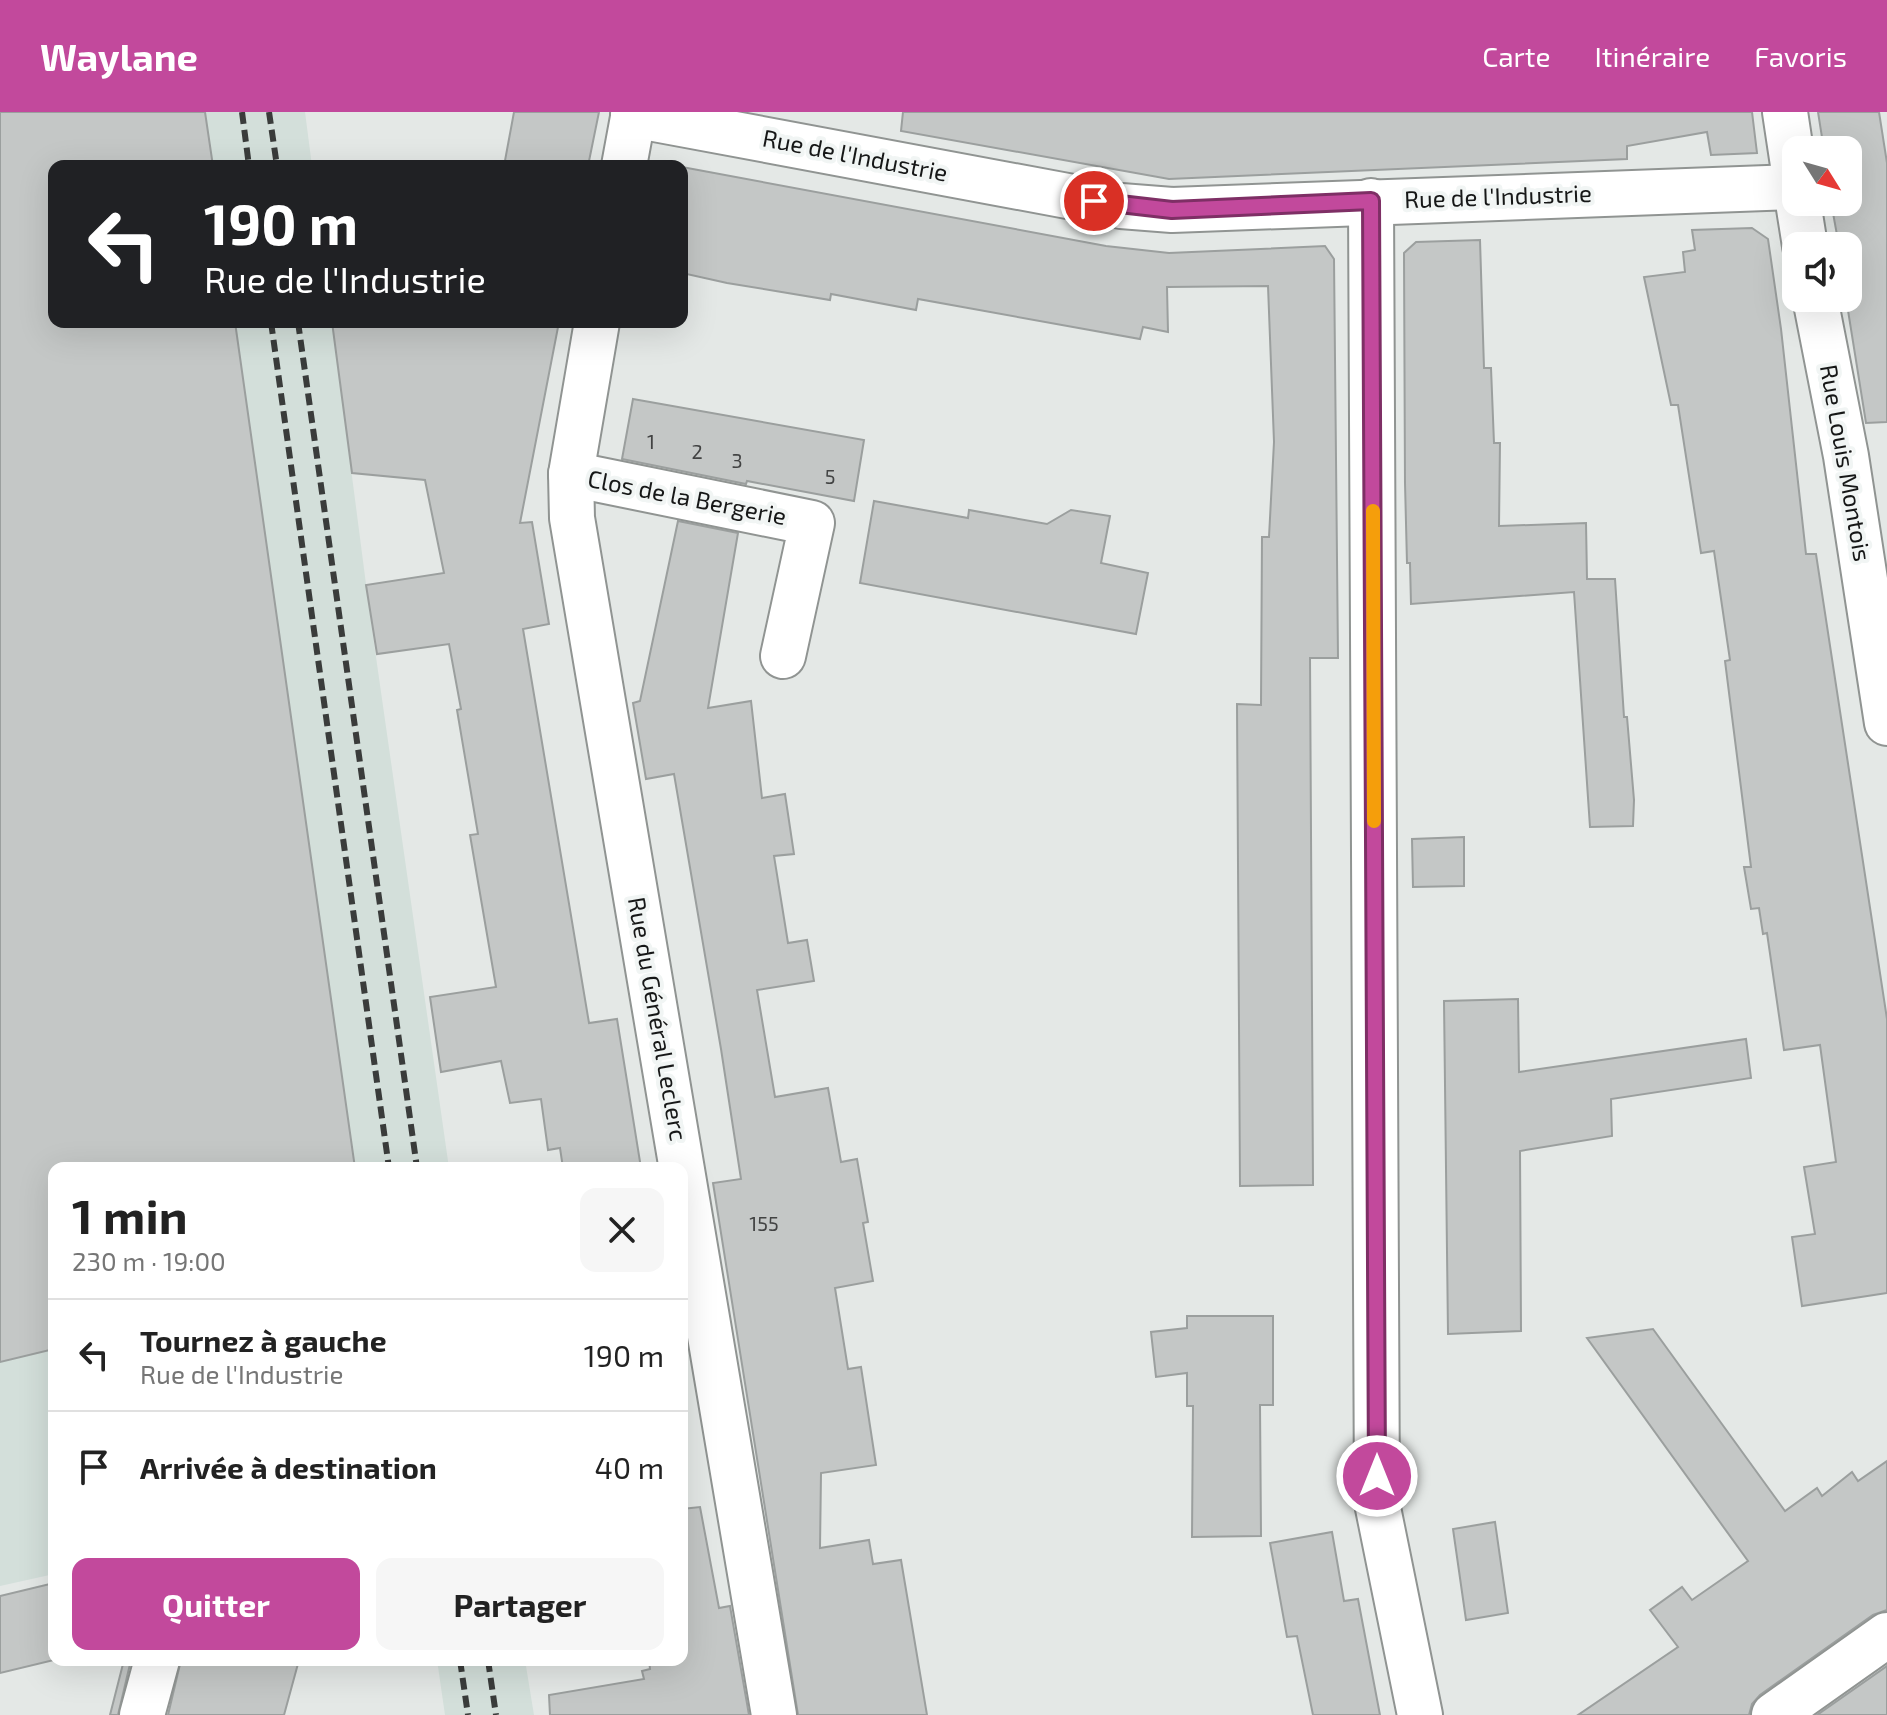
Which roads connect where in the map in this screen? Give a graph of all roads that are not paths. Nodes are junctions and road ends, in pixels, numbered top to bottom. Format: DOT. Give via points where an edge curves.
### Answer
graph roads {
  1 [pos="1785,112"];
  2 [pos="634,113"];
  3 [pos="1789,136"];
  4 [pos="625,160"];
  5 [pos="1782,186"];
  6 [pos="1371,201"];
  7 [pos="1818,312"];
  8 [pos="596,328"];
  9 [pos="571,474"];
  10 [pos="783,656"];
  11 [pos="1887,723"];
  12 [pos="681,1162"];
  13 [pos="688,1205"];
  14 [pos="1887,1635"];
  15 [pos="155,1666"];
  16 [pos="142,1715"];
  17 [pos="774,1715"];
  18 [pos="1420,1715"];
  19 [pos="1774,1715"];
  1 -- 3 [label="street"];
  2 -- 4 [label="street"];
  2 -- 6 [label="street, Rue de l'Industrie" via="1121,206 1172,210"];
  5 -- 6 [label="street, Rue de l'Industrie"];
  6 -- 18 [label="street" via="1377,1503"];
  7 -- 11 [label="street, Rue Louis Montois"];
  8 -- 9 [label="street, Rue du Général Leclerc"];
  9 -- 10 [label="street, Clos de la Bergerie" via="812,523"];
  9 -- 12 [label="street, Rue du Général Leclerc" via="572,518"];
  13 -- 17 [label="street, Rue du Général Leclerc"];
  14 -- 19 [label="street"];
  15 -- 16 [label="street"];
}
